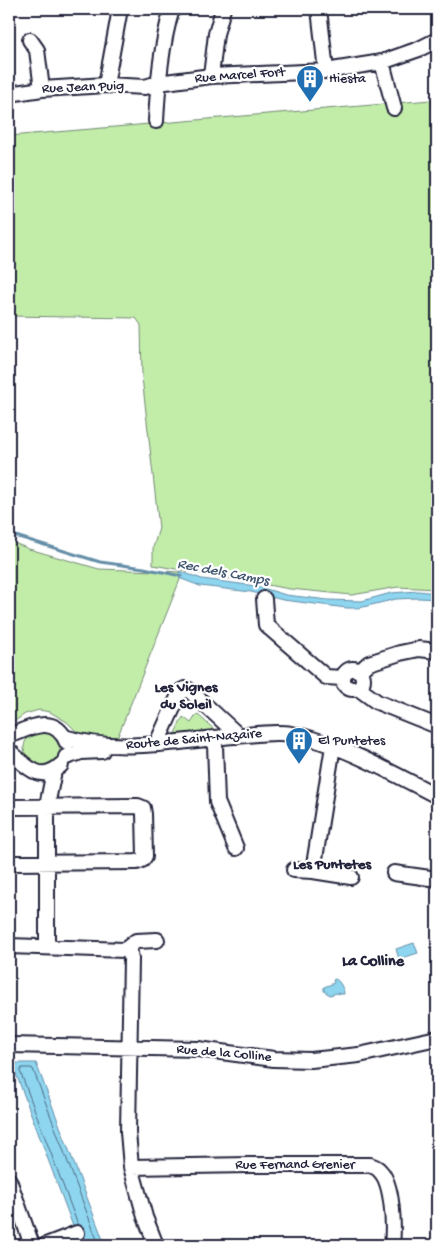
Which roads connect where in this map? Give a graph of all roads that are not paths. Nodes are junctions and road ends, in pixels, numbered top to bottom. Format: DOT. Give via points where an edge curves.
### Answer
graph roads {
  1 [pos="120,9"];
  2 [pos="172,9"];
  3 [pos="223,9"];
  4 [pos="319,9"];
  5 [pos="30,40"];
  6 [pos="437,40"];
  7 [pos="382,62"];
  8 [pos="326,71"];
  9 [pos="211,76"];
  10 [pos="158,83"];
  11 [pos="106,85"];
  12 [pos="42,89"];
  13 [pos="9,94"];
  14 [pos="394,108"];
  15 [pos="156,121"];
  16 [pos="264,599"];
  17 [pos="437,651"];
  18 [pos="360,671"];
  19 [pos="342,678"];
  20 [pos="358,688"];
  21 [pos="437,726"];
  22 [pos="29,728"];
  23 [pos="9,736"];
  24 [pos="239,736"];
  25 [pos="64,737"];
  26 [pos="158,744"];
  27 [pos="215,744"];
  28 [pos="328,744"];
  29 [pos="9,750"];
  30 [pos="66,757"];
  31 [pos="27,766"];
  32 [pos="54,770"];
  33 [pos="437,796"];
  34 [pos="48,806"];
  35 [pos="9,807"];
  36 [pos="236,848"];
  37 [pos="9,863"];
  38 [pos="48,864"];
  39 [pos="294,870"];
  40 [pos="313,871"];
  41 [pos="394,873"];
  42 [pos="351,876"];
  43 [pos="437,879"];
  44 [pos="157,940"];
  45 [pos="9,946"];
  46 [pos="47,947"];
  47 [pos="125,950"];
  48 [pos="434,1043"];
  49 [pos="9,1045"];
  50 [pos="130,1048"];
  51 [pos="130,1167"];
  52 [pos="9,1180"];
  53 [pos="77,1234"];
  54 [pos="32,1245"];
  55 [pos="46,1245"];
  56 [pos="156,1245"];
  57 [pos="392,1245"];
  1 -- 11 [label="street"];
  2 -- 10 [label="street"];
  3 -- 9 [label="street"];
  4 -- 8 [label="street"];
  5 -- 12 [label="street" via="38,50"];
  6 -- 7 [label="street, Rue Marcel Fort"];
  7 -- 8 [label="street, Rue Marcel Fort"];
  7 -- 14 [label="street"];
  8 -- 9 [label="street, Rue Marcel Fort"];
  9 -- 10 [label="street, Rue Marcel Fort"];
  10 -- 11 [label="street, Rue Jean Puig" via="145,87"];
  10 -- 15 [label="street"];
  11 -- 12 [label="street, Rue Jean Puig"];
  12 -- 13 [label="street, Rue Jean Puig"];
  16 -- 19 [label="street" via="266,625 326,677"];
  17 -- 18 [label="street" via="419,649 400,653 369,663"];
  18 -- 19 [label="street" via="349,669"];
  18 -- 20 [label="street" via="363,681"];
  19 -- 20 [label="street" via="349,689"];
  20 -- 21 [label="street" via="377,702"];
  22 -- 23 [label="street"];
  22 -- 25 [label="street" via="44,724 52,726"];
  22 -- 31 [label="street" via="18,748"];
  24 -- 26 [label="street, Route de Saint-Nazaire"];
  24 -- 26 [label="street" via="185,689 178,697"];
  24 -- 28 [label="street, Route de Saint-Nazaire" via="290,734"];
  25 -- 26 [label="street, Route de Saint-Nazaire" via="113,746"];
  25 -- 30 [label="street"];
  27 -- 28 [label="street, Route de Saint-Nazaire" via="265,740"];
  27 -- 30 [label="street, Route de Saint-Nazaire" via="142,751 94,750"];
  27 -- 36 [label="street" via="217,802"];
  28 -- 33 [label="street, Route de Saint-Nazaire"];
  28 -- 40 [label="street"];
  29 -- 31 [label="street"];
  30 -- 32 [label="street"];
  31 -- 32 [label="street" via="39,773"];
  31 -- 34 [label="street"];
  32 -- 34 [label="street"];
  34 -- 35 [label="street"];
  34 -- 38 [label="street"];
  34 -- 38 [label="street" via="143,808 145,856 137,862"];
  37 -- 38 [label="street"];
  38 -- 46 [label="street"];
  39 -- 40 [label="street"];
  40 -- 42 [label="street"];
  41 -- 43 [label="street"];
  44 -- 47 [label="street" via="136,941"];
  45 -- 46 [label="street"];
  46 -- 47 [label="street"];
  47 -- 50 [label="street" via="131,956"];
  48 -- 50 [label="street, Rue de la Colline" via="312,1060 198,1049"];
  49 -- 50 [label="street, Rue de la Colline"];
  50 -- 51 [label="street"];
  51 -- 56 [label="street"];
  51 -- 57 [label="street, Rue Fernand Grenier" via="370,1165 380,1170 390,1193"];
  52 -- 54 [label="street"];
  53 -- 55 [label="street"];
}
